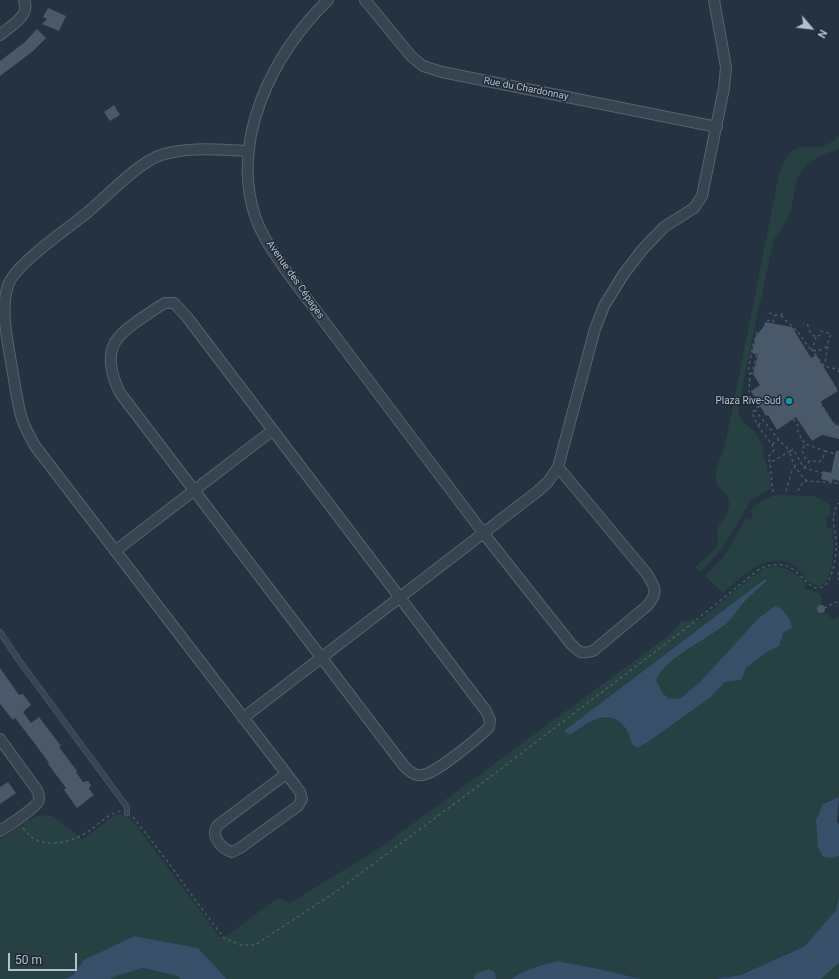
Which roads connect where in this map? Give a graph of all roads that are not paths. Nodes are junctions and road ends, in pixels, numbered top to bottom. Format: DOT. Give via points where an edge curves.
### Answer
graph roads {
  1 [pos="24,0"];
  2 [pos="328,0"];
  3 [pos="365,0"];
  4 [pos="714,0"];
  5 [pos="0,35"];
  6 [pos="716,127"];
  7 [pos="249,151"];
  8 [pos="273,430"];
  9 [pos="558,467"];
  10 [pos="194,491"];
  11 [pos="484,534"];
  12 [pos="115,551"];
  13 [pos="401,597"];
  14 [pos="0,632"];
  15 [pos="321,657"];
  16 [pos="243,718"];
  17 [pos="0,740"];
  18 [pos="286,774"];
  19 [pos="127,813"];
  20 [pos="0,831"];
  1 -- 5 [label="street" via="26,7 23,15"];
  2 -- 7 [label="street, Avenue des Cépages" via="294,39 277,67 264,92 255,119"];
  3 -- 6 [label="street, Rue du Chardonnay" via="411,56 423,66 442,72"];
  4 -- 6 [label="street" via="726,67"];
  6 -- 9 [label="street" via="706,184 698,203 664,227 642,250 604,306 595,328"];
  7 -- 11 [label="street, Avenue des Cépages" via="248,183 255,216 286,272"];
  7 -- 12 [label="street" via="204,149 160,155 141,166 45,245 17,270 8,284 4,324 22,419 35,446"];
  8 -- 10 [label="street"];
  8 -- 10 [label="street" via="174,303 165,303 128,328 117,339 111,354 110,361 116,386"];
  8 -- 13 [label="street"];
  9 -- 11 [label="street" via="548,482"];
  9 -- 11 [label="street, Avenue des Cépages" via="653,584 655,592 647,606 593,651 579,652"];
  10 -- 12 [label="street"];
  10 -- 15 [label="street"];
  11 -- 13 [label="street"];
  12 -- 16 [label="street"];
  13 -- 15 [label="street"];
  13 -- 15 [label="street" via="486,711 490,720 489,727 484,732 439,767 426,775 411,773"];
  14 -- 19 [label="lane" via="127,807"];
  15 -- 16 [label="street"];
  16 -- 18 [label="street"];
  17 -- 20 [label="street" via="37,790 39,797 33,807"];
  18 -- 18 [label="street" via="300,792 301,803 236,851 224,849 216,837 215,828"];
}
